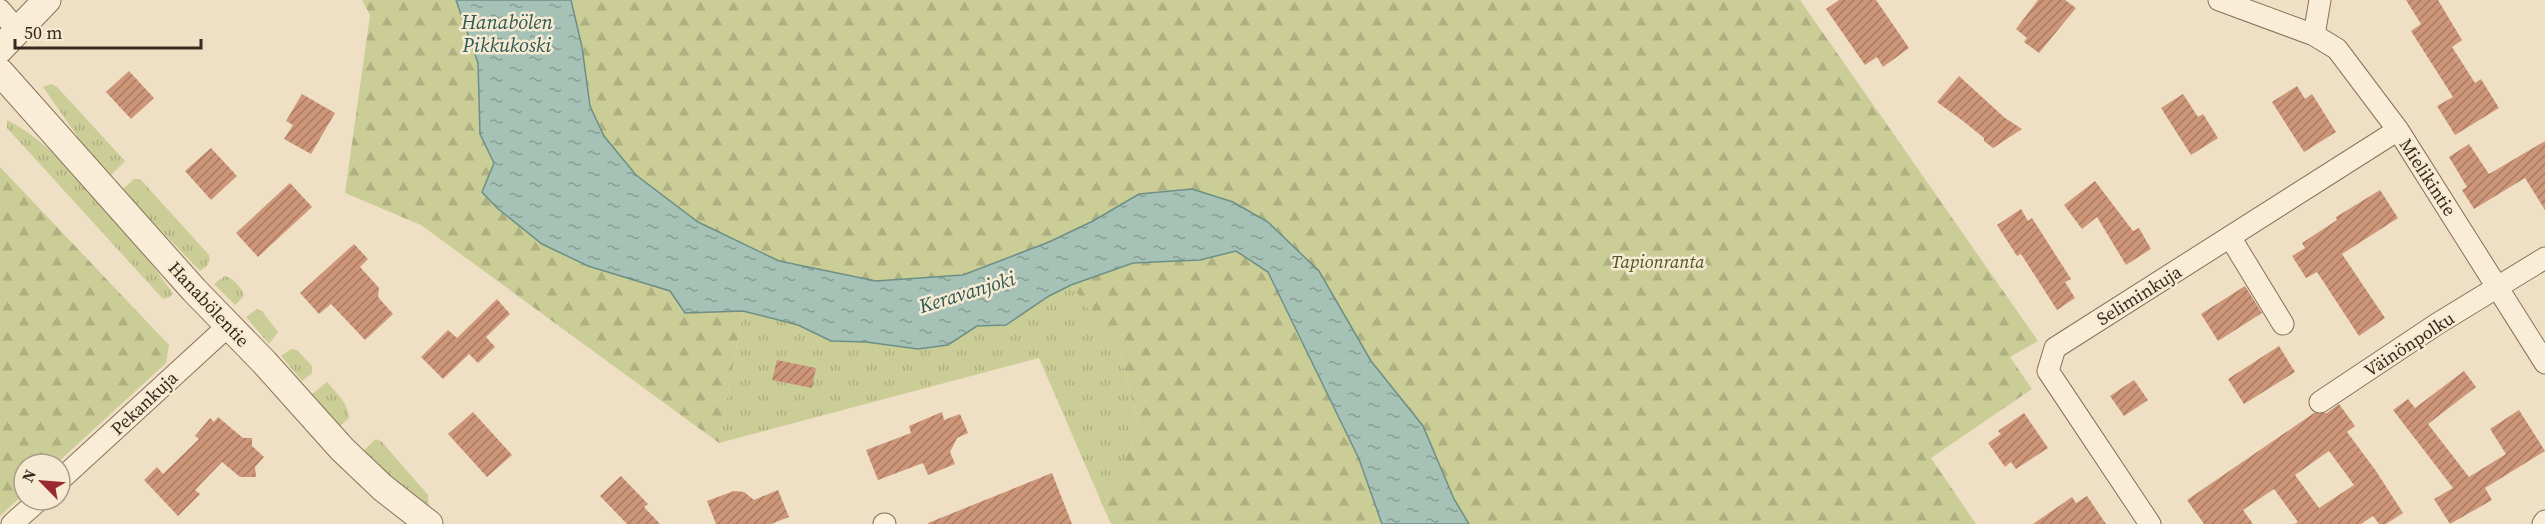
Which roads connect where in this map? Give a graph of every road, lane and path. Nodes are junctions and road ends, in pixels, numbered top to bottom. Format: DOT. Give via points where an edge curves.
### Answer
graph roads {
  1 [pos="48,0"];
  2 [pos="2219,0"];
  3 [pos="2319,0"];
  4 [pos="0,10"];
  5 [pos="2314,35"];
  6 [pos="9,40"];
  7 [pos="0,72"];
  8 [pos="2398,130"];
  9 [pos="2230,237"];
  10 [pos="2545,258"];
  11 [pos="2500,287"];
  12 [pos="2283,324"];
  13 [pos="228,326"];
  14 [pos="2545,363"];
  15 [pos="2320,402"];
  16 [pos="72,469"];
  17 [pos="26,512"];
  18 [pos="12,524"];
  19 [pos="429,524"];
  20 [pos="2150,524"];
  1 -- 6 [label="street"];
  2 -- 5 [label="street, Mielikintie"];
  3 -- 5 [label="street"];
  4 -- 6 [label="street"];
  5 -- 8 [label="street, Mielikintie" via="2337,49"];
  7 -- 13 [label="street, Hanabölentie"];
  8 -- 9 [label="street, Seliminkuja"];
  8 -- 11 [label="street, Mielikintie"];
  9 -- 12 [label="street"];
  9 -- 20 [label="street, Seliminkuja" via="2055,348 2048,371"];
  10 -- 11 [label="street, Väinönpolku"];
  11 -- 14 [label="street, Mielikintie"];
  11 -- 15 [label="street, Väinönpolku"];
  13 -- 16 [label="street, Pekankuja"];
  13 -- 19 [label="street, Hanabölentie" via="342,449"];
  17 -- 18 [label="street"];
}
